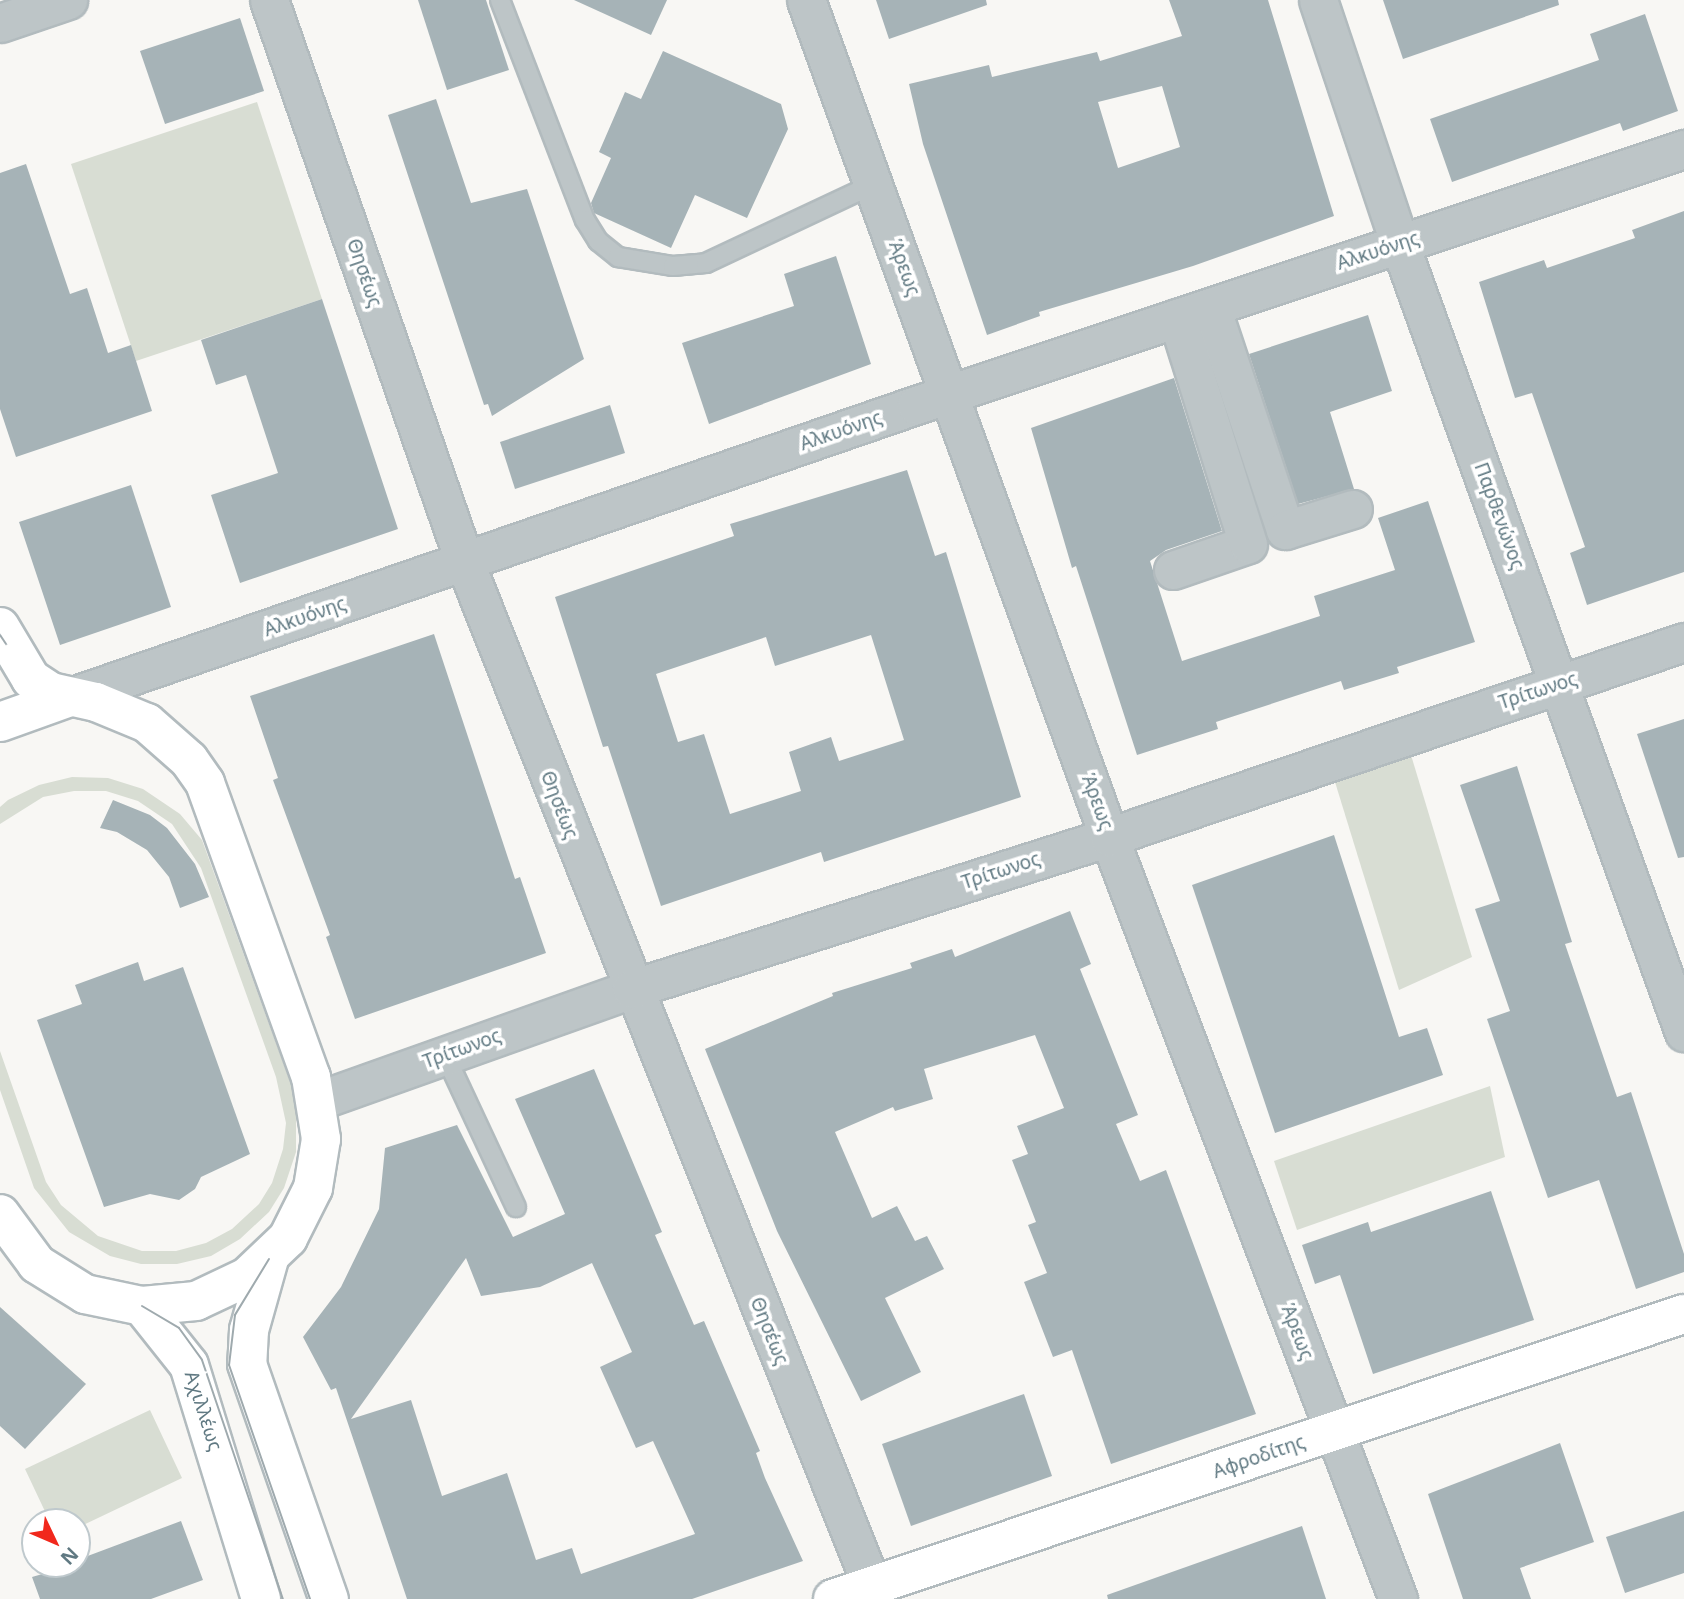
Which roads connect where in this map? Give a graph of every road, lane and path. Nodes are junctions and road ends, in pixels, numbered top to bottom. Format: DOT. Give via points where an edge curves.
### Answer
graph roads {
  1 [pos="68,0"];
  2 [pos="269,0"];
  3 [pos="500,0"];
  4 [pos="806,0"];
  5 [pos="1318,0"];
  6 [pos="0,23"];
  7 [pos="1684,150"];
  8 [pos="874,184"];
  9 [pos="1400,245"];
  10 [pos="1211,307"];
  11 [pos="1177,318"];
  12 [pos="951,394"];
  13 [pos="1353,509"];
  14 [pos="465,563"];
  15 [pos="1173,570"];
  16 [pos="3,636"];
  17 [pos="1684,642"];
  18 [pos="1559,684"];
  19 [pos="67,698"];
  20 [pos="0,722"];
  21 [pos="1109,837"];
  22 [pos="631,989"];
  23 [pos="1684,1031"];
  24 [pos="445,1055"];
  25 [pos="317,1101"];
  26 [pos="516,1207"];
  27 [pos="0,1214"];
  28 [pos="269,1259"];
  29 [pos="142,1306"];
  30 [pos="1684,1314"];
  31 [pos="1334,1431"];
  32 [pos="874,1593"];
  33 [pos="261,1599"];
  34 [pos="329,1599"];
  35 [pos="833,1599"];
  36 [pos="1398,1599"];
  1 -- 6 [label="street"];
  2 -- 14 [label="street, Θησέως"];
  3 -- 8 [label="lane" via="585,220 598,241 618,257 662,265 706,263"];
  4 -- 8 [label="street, Άρεως"];
  5 -- 9 [label="street, Παρθενώνος"];
  7 -- 9 [label="street, Αλκυόνης"];
  8 -- 12 [label="street, Άρεως"];
  9 -- 10 [label="street, Αλκυόνης"];
  9 -- 18 [label="street, Παρθενώνος"];
  10 -- 11 [label="street, Αλκυόνης"];
  10 -- 13 [label="street" via="1285,530"];
  11 -- 12 [label="street, Αλκυόνης"];
  11 -- 15 [label="street" via="1248,544"];
  12 -- 14 [label="street, Αλκυόνης"];
  12 -- 21 [label="street, Άρεως"];
  14 -- 19 [label="street, Αλκυόνης"];
  14 -- 22 [label="street, Θησέως"];
  16 -- 19 [label="main road" via="31,679"];
  17 -- 18 [label="street, Τρίτωνος"];
  18 -- 21 [label="street, Τρίτωνος"];
  18 -- 23 [label="street, Παρθενώνος"];
  19 -- 20 [label="main road, Αλκυόνης"];
  19 -- 25 [label="main road" via="96,702 147,723 176,746 205,783"];
  21 -- 22 [label="street, Τρίτωνος"];
  21 -- 31 [label="street, Άρεως"];
  22 -- 24 [label="street, Τρίτωνος"];
  22 -- 32 [label="street, Θησέως"];
  24 -- 25 [label="street, Τρίτωνος"];
  24 -- 26 [label="lane"];
  25 -- 28 [label="main road" via="321,1139 313,1188 288,1238"];
  27 -- 29 [label="main road" via="16,1241 60,1281 112,1302"];
  28 -- 29 [label="main road" via="213,1294 168,1306"];
  28 -- 34 [label="main road" via="249,1330 247,1364"];
  29 -- 33 [label="main road, Αχιλλέως" via="189,1365"];
  30 -- 31 [label="main road, Αφροδίτης"];
  31 -- 32 [label="main road, Αφροδίτης"];
  31 -- 36 [label="street, Άρεως"];
  32 -- 35 [label="main road, Αφροδίτης"];
}
